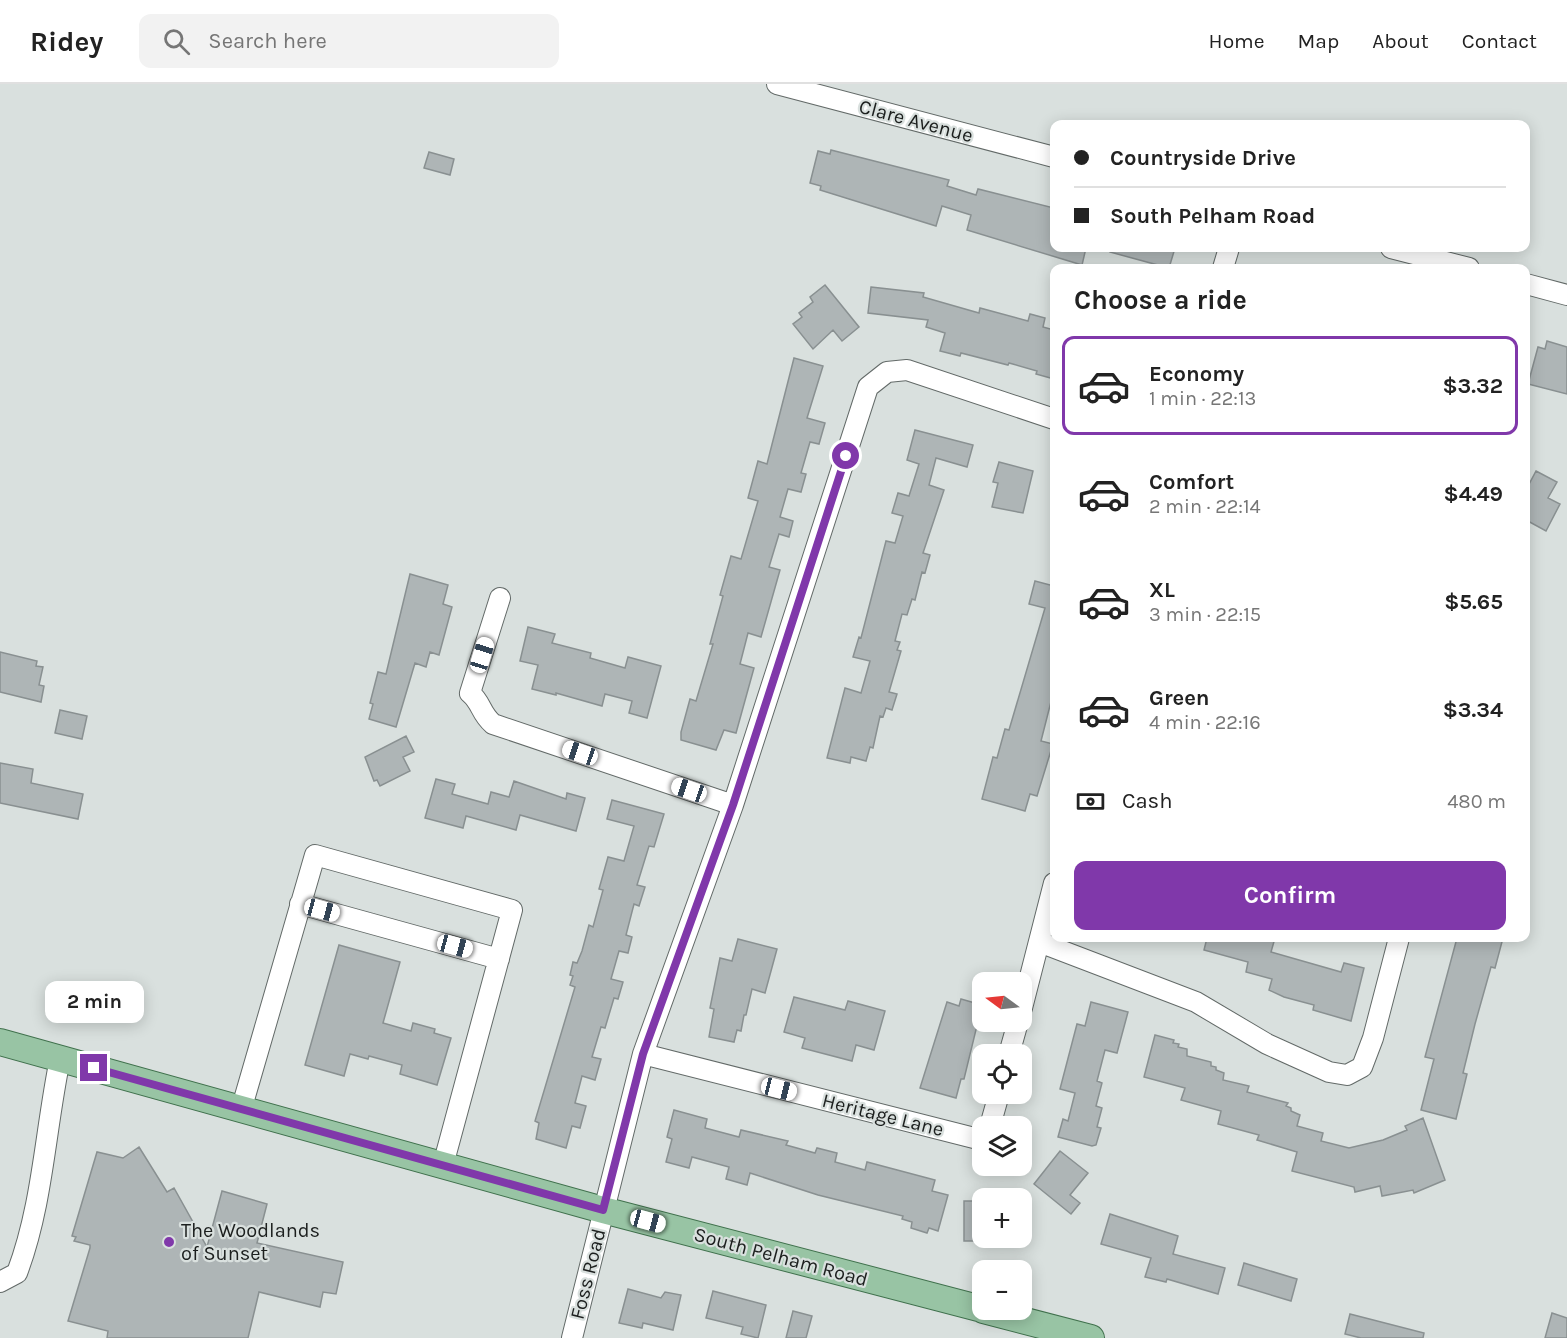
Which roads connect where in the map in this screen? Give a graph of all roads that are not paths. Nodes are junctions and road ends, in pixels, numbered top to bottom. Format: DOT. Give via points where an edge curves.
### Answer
graph roads {
  1 [pos="777,84"];
  2 [pos="1050,156"];
  3 [pos="1407,252"];
  4 [pos="1453,264"];
  5 [pos="1530,285"];
  6 [pos="1567,295"];
  7 [pos="1050,418"];
  8 [pos="500,598"];
  9 [pos="733,805"];
  10 [pos="1050,899"];
  11 [pos="300,904"];
  12 [pos="1039,942"];
  13 [pos="1399,942"];
  14 [pos="499,959"];
  15 [pos="1031,972"];
  16 [pos="0,1042"];
  17 [pos="643,1054"];
  18 [pos="60,1059"];
  19 [pos="241,1110"];
  20 [pos="972,1137"];
  21 [pos="443,1165"];
  22 [pos="603,1210"];
  23 [pos="0,1282"];
  24 [pos="972,1307"];
  25 [pos="1022,1320"];
  26 [pos="572,1338"];
  27 [pos="1091,1338"];
  1 -- 2 [label="street, Clare Avenue"];
  3 -- 4 [label="street"];
  5 -- 6 [label="street"];
  7 -- 9 [label="street, Foss Road" via="908,370 887,372 868,387"];
  8 -- 9 [label="street" via="470,693 478,699 482,715 493,724"];
  9 -- 17 [label="street, Foss Road"];
  10 -- 12 [label="street"];
  11 -- 14 [label="street"];
  11 -- 14 [label="street" via="315,855 513,910"];
  11 -- 19 [label="street"];
  12 -- 13 [label="street" via="1196,1002 1276,1048 1329,1072 1347,1075 1362,1067"];
  12 -- 15 [label="street"];
  14 -- 21 [label="street"];
  16 -- 18 [label="main road, South Pelham Road"];
  17 -- 20 [label="street, Heritage Lane"];
  17 -- 22 [label="street, Foss Road"];
  18 -- 19 [label="main road, South Pelham Road"];
  18 -- 23 [label="street" via="29,1243 17,1273"];
  19 -- 21 [label="main road, South Pelham Road"];
  21 -- 22 [label="main road, South Pelham Road"];
  22 -- 24 [label="main road, South Pelham Road"];
  22 -- 26 [label="street, Foss Road"];
  25 -- 27 [label="main road, South Pelham Road"];
}
